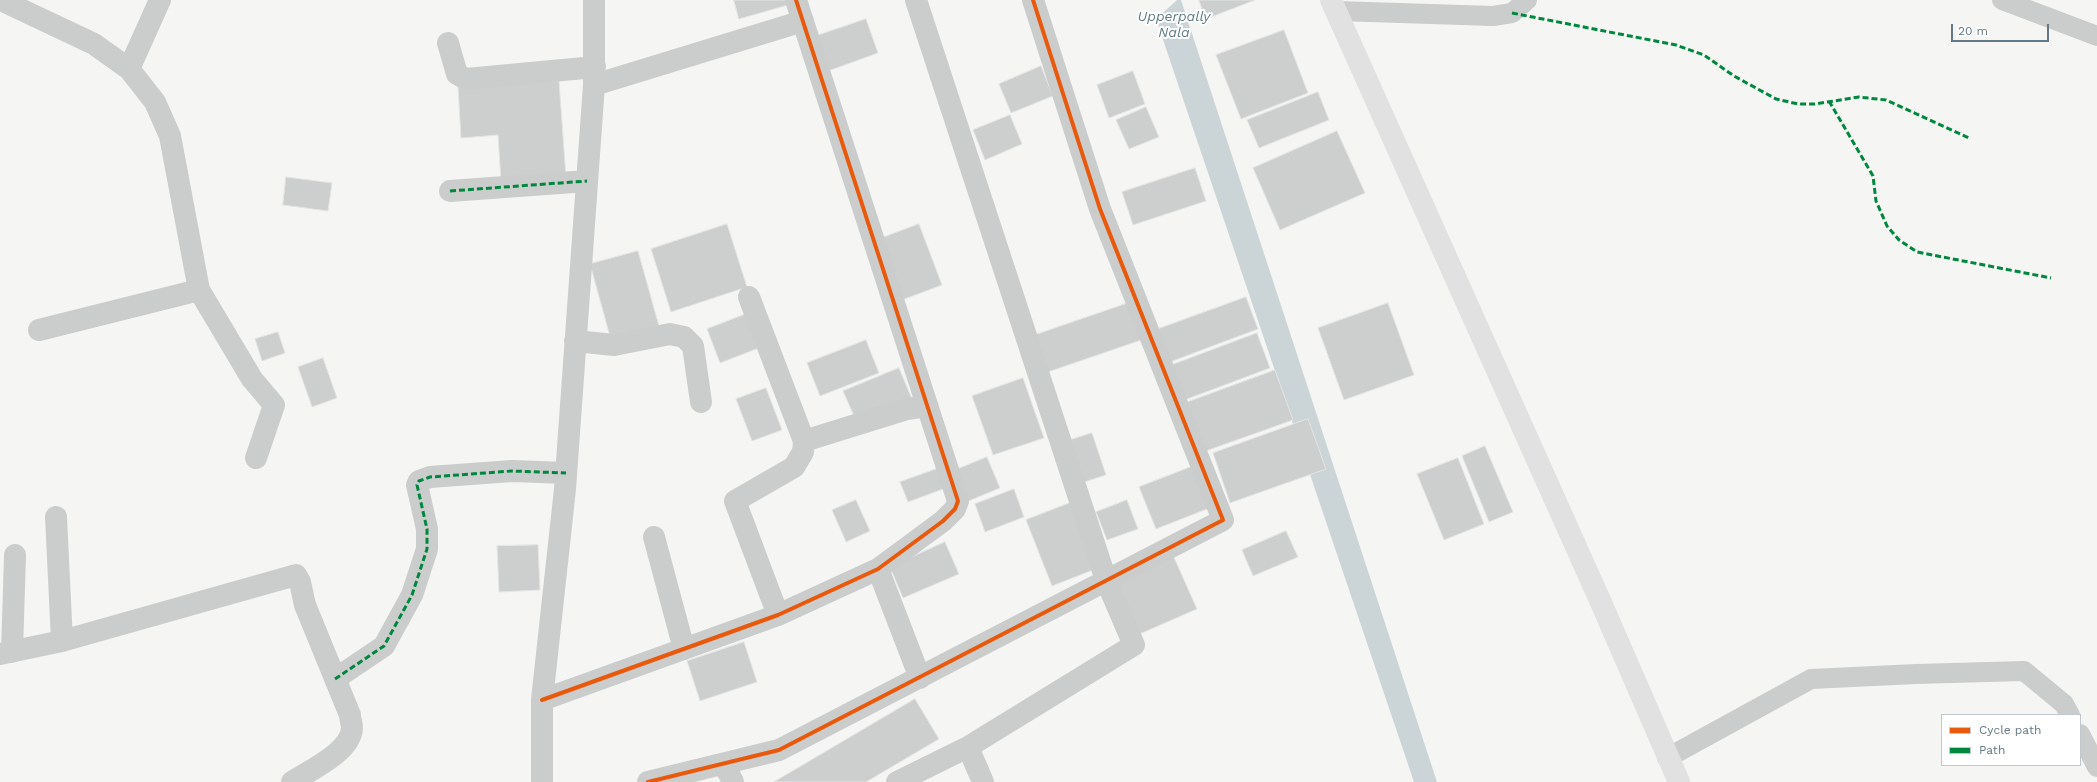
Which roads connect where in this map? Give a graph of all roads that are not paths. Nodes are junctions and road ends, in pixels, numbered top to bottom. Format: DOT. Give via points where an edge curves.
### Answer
graph roads {
  1 [pos="1,0"];
  2 [pos="160,0"];
  3 [pos="594,0"];
  4 [pos="796,0"];
  5 [pos="916,0"];
  6 [pos="1033,0"];
  7 [pos="1527,0"];
  8 [pos="2002,0"];
  9 [pos="1334,6"];
  10 [pos="802,22"];
  11 [pos="2097,36"];
  12 [pos="448,43"];
  13 [pos="129,69"];
  14 [pos="594,76"];
  15 [pos="587,182"];
  16 [pos="450,191"];
  17 [pos="199,290"];
  18 [pos="749,297"];
  19 [pos="39,330"];
  20 [pos="575,341"];
  21 [pos="701,402"];
  22 [pos="927,406"];
  23 [pos="804,441"];
  24 [pos="256,458"];
  25 [pos="566,473"];
  26 [pos="56,517"];
  27 [pos="654,537"];
  28 [pos="15,555"];
  29 [pos="878,569"];
  30 [pos="1106,580"];
  31 [pos="778,615"];
  32 [pos="62,641"];
  33 [pos="684,649"];
  34 [pos="6,653"];
  35 [pos="920,678"];
  36 [pos="335,679"];
  37 [pos="542,700"];
  38 [pos="2069,714"];
  39 [pos="2081,736"];
  40 [pos="968,747"];
  41 [pos="1667,758"];
  42 [pos="2097,768"];
  43 [pos="728,773"];
  44 [pos="292,782"];
  45 [pos="542,782"];
  46 [pos="648,782"];
  47 [pos="897,782"];
  48 [pos="983,782"];
  49 [pos="1679,782"];
  50 [pos="2093,782"];
  1 -- 13 [label="street" via="94,44"];
  2 -- 13 [label="street"];
  3 -- 14 [label="street"];
  4 -- 10 [label="street"];
  5 -- 30 [label="street"];
  6 -- 30 [label="street" via="1100,210 1223,520"];
  7 -- 9 [label="lane" via="1512,13 1493,16"];
  8 -- 11 [label="lane"];
  9 -- 41 [label="main road" via="1593,584"];
  10 -- 14 [label="street"];
  10 -- 22 [label="street"];
  12 -- 14 [label="street" via="457,74 466,79"];
  13 -- 17 [label="street" via="155,102 170,136"];
  14 -- 15 [label="street"];
  15 -- 16 [label="street"];
  15 -- 20 [label="street"];
  17 -- 19 [label="street"];
  17 -- 24 [label="street" via="252,379 274,405"];
  18 -- 23 [label="street"];
  20 -- 21 [label="street" via="614,345 670,334 684,337 694,346"];
  20 -- 25 [label="street"];
  22 -- 23 [label="street" via="907,409"];
  22 -- 29 [label="street" via="958,501 955,509 944,521"];
  23 -- 31 [label="street" via="803,452 794,467 734,501"];
  25 -- 36 [label="street" via="512,471 430,477 419,481 417,485 427,529 427,550 412,595 384,646"];
  25 -- 37 [label="street"];
  26 -- 32 [label="street"];
  27 -- 33 [label="street"];
  28 -- 34 [label="street"];
  29 -- 31 [label="street"];
  29 -- 35 [label="street"];
  30 -- 35 [label="street"];
  30 -- 40 [label="street" via="1134,645"];
  31 -- 33 [label="street"];
  32 -- 34 [label="street"];
  32 -- 36 [label="street" via="296,576"];
  33 -- 37 [label="street"];
  35 -- 43 [label="street" via="779,750"];
  36 -- 44 [label="street" via="350,715 352,728 348,741 337,753"];
  37 -- 45 [label="street"];
  38 -- 41 [label="lane" via="2064,704 2024,671 1811,679"];
  39 -- 42 [label="lane"];
  40 -- 47 [label="street"];
  40 -- 48 [label="street"];
  41 -- 49 [label="main road"];
  42 -- 50 [label="lane"];
  43 -- 46 [label="street"];
}
